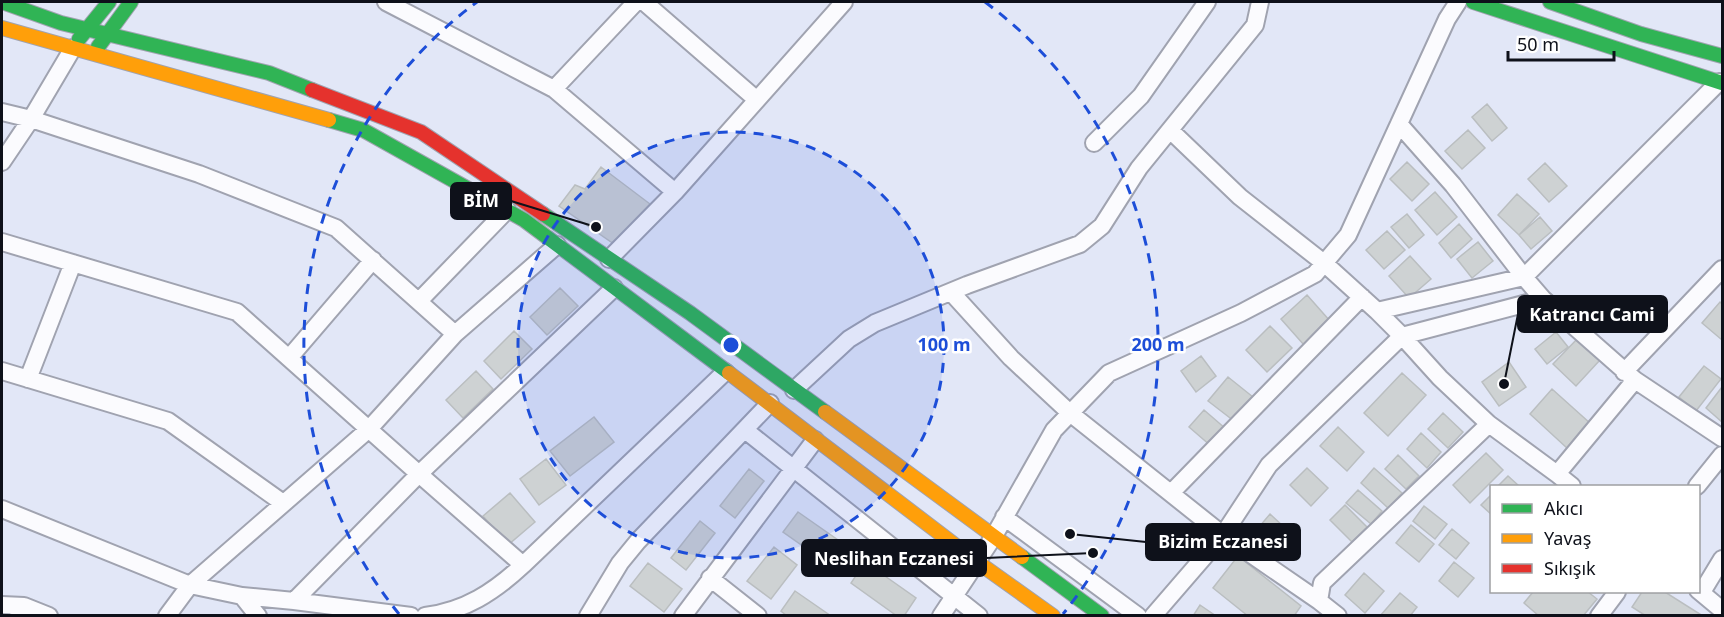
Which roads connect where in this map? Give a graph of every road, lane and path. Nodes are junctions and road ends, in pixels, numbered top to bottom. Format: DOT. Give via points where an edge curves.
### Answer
graph roads {
  1 [pos="2,2"];
  2 [pos="109,2"];
  3 [pos="131,2"];
  4 [pos="386,2"];
  5 [pos="636,2"];
  6 [pos="644,2"];
  7 [pos="844,2"];
  8 [pos="1207,2"];
  9 [pos="1260,2"];
  10 [pos="1458,2"];
  11 [pos="1473,2"];
  12 [pos="1550,2"];
  13 [pos="2,28"];
  14 [pos="86,29"];
  15 [pos="106,34"];
  16 [pos="73,48"];
  17 [pos="93,54"];
  18 [pos="1722,56"];
  19 [pos="1721,82"];
  20 [pos="554,89"];
  21 [pos="757,100"];
  22 [pos="2,112"];
  23 [pos="31,119"];
  24 [pos="1399,124"];
  25 [pos="1170,130"];
  26 [pos="1094,143"];
  27 [pos="2,162"];
  28 [pos="675,192"];
  29 [pos="507,210"];
  30 [pos="2,242"];
  31 [pos="557,245"];
  32 [pos="609,259"];
  33 [pos="373,260"];
  34 [pos="74,263"];
  35 [pos="1324,263"];
  36 [pos="1722,269"];
  37 [pos="1524,277"];
  38 [pos="614,288"];
  39 [pos="951,292"];
  40 [pos="1362,297"];
  41 [pos="1543,299"];
  42 [pos="419,301"];
  43 [pos="1377,310"];
  44 [pos="455,334"];
  45 [pos="1401,336"];
  46 [pos="289,358"];
  47 [pos="2,371"];
  48 [pos="725,372"];
  49 [pos="1629,376"];
  50 [pos="28,379"];
  51 [pos="794,390"];
  52 [pos="770,404"];
  53 [pos="1070,413"];
  54 [pos="1489,424"];
  55 [pos="369,429"];
  56 [pos="745,430"];
  57 [pos="1722,438"];
  58 [pos="815,440"];
  59 [pos="1722,455"];
  60 [pos="793,470"];
  61 [pos="419,474"];
  62 [pos="1557,474"];
  63 [pos="1571,485"];
  64 [pos="1698,485"];
  65 [pos="1171,493"];
  66 [pos="283,503"];
  67 [pos="2,509"];
  68 [pos="1004,517"];
  69 [pos="1223,535"];
  70 [pos="993,536"];
  71 [pos="1722,559"];
  72 [pos="976,561"];
  73 [pos="524,565"];
  74 [pos="710,578"];
  75 [pos="190,585"];
  76 [pos="1700,591"];
  77 [pos="1616,593"];
  78 [pos="242,596"];
  79 [pos="954,596"];
  80 [pos="294,601"];
  81 [pos="1319,601"];
  82 [pos="2,605"];
  83 [pos="21,611"];
  84 [pos="467,611"];
  85 [pos="1722,613"];
  86 [pos="49,615"];
  87 [pos="167,615"];
  88 [pos="258,615"];
  89 [pos="411,615"];
  90 [pos="425,615"];
  91 [pos="588,615"];
  92 [pos="683,615"];
  93 [pos="758,615"];
  94 [pos="941,615"];
  95 [pos="979,615"];
  96 [pos="1053,615"];
  97 [pos="1102,615"];
  98 [pos="1138,615"];
  99 [pos="1153,615"];
  100 [pos="1338,615"];
  101 [pos="1599,615"];
  1 -- 14 [label="main road"];
  2 -- 14 [label="main road"];
  3 -- 15 [label="main road"];
  4 -- 20 [label="street"];
  5 -- 20 [label="street"];
  6 -- 21 [label="street"];
  7 -- 21 [label="street"];
  8 -- 26 [label="street" via="1141,96"];
  9 -- 25 [label="street" via="1255,25"];
  10 -- 24 [label="street"];
  11 -- 19 [label="main road"];
  12 -- 18 [label="main road" via="1641,34"];
  13 -- 16 [label="main road"];
  14 -- 15 [label="main road"];
  14 -- 16 [label="main road"];
  15 -- 17 [label="main road"];
  15 -- 32 [label="main road" via="269,73 421,132"];
  16 -- 17 [label="main road"];
  16 -- 23 [label="street"];
  17 -- 29 [label="main road" via="363,130"];
  19 -- 37 [label="street"];
  20 -- 28 [label="street"];
  21 -- 28 [label="street"];
  22 -- 23 [label="street"];
  23 -- 27 [label="street"];
  23 -- 33 [label="street" via="199,174 336,228"];
  24 -- 35 [label="street" via="1348,235"];
  24 -- 37 [label="street"];
  25 -- 35 [label="street" via="1240,197"];
  25 -- 39 [label="street" via="1139,168 1102,226 1080,244"];
  28 -- 32 [label="street"];
  29 -- 31 [label="main road"];
  29 -- 42 [label="street"];
  30 -- 34 [label="street"];
  31 -- 38 [label="main road"];
  31 -- 44 [label="street"];
  32 -- 51 [label="main road"];
  33 -- 42 [label="street"];
  33 -- 46 [label="street"];
  34 -- 46 [label="street" via="237,312"];
  34 -- 50 [label="street"];
  35 -- 40 [label="street"];
  35 -- 53 [label="street" via="1315,274 1241,313 1109,373"];
  36 -- 49 [label="street"];
  37 -- 41 [label="street"];
  37 -- 43 [label="street"];
  38 -- 48 [label="main road"];
  38 -- 61 [label="street"];
  39 -- 51 [label="street" via="849,339"];
  39 -- 53 [label="street" via="1011,358"];
  40 -- 43 [label="street"];
  40 -- 65 [label="street"];
  41 -- 45 [label="street"];
  41 -- 49 [label="street"];
  42 -- 44 [label="street"];
  43 -- 45 [label="street"];
  44 -- 55 [label="street"];
  45 -- 54 [label="street"];
  45 -- 69 [label="street" via="1269,465"];
  46 -- 55 [label="street"];
  47 -- 50 [label="street"];
  48 -- 52 [label="main road"];
  48 -- 73 [label="street"];
  49 -- 57 [label="street"];
  49 -- 62 [label="street"];
  50 -- 66 [label="street" via="168,421"];
  51 -- 70 [label="main road"];
  52 -- 56 [label="street"];
  52 -- 58 [label="main road"];
  53 -- 65 [label="street"];
  53 -- 68 [label="street" via="1054,430"];
  54 -- 62 [label="street"];
  54 -- 81 [label="street" via="1322,583"];
  55 -- 61 [label="street"];
  55 -- 66 [label="street"];
  56 -- 60 [label="street"];
  56 -- 91 [label="street" via="620,562"];
  58 -- 60 [label="street"];
  58 -- 72 [label="main road"];
  59 -- 64 [label="street"];
  60 -- 74 [label="street"];
  60 -- 79 [label="street"];
  61 -- 73 [label="street"];
  61 -- 80 [label="street"];
  62 -- 63 [label="street"];
  65 -- 69 [label="street"];
  66 -- 75 [label="street"];
  67 -- 75 [label="street"];
  68 -- 70 [label="street"];
  68 -- 98 [label="street"];
  69 -- 81 [label="street"];
  69 -- 99 [label="street"];
  70 -- 72 [label="street"];
  70 -- 97 [label="main road"];
  71 -- 76 [label="street"];
  72 -- 79 [label="street"];
  72 -- 96 [label="main road"];
  73 -- 84 [label="street"];
  74 -- 92 [label="street"];
  74 -- 93 [label="street"];
  75 -- 78 [label="street"];
  75 -- 87 [label="street"];
  76 -- 85 [label="street"];
  77 -- 101 [label="street"];
  78 -- 80 [label="street"];
  78 -- 88 [label="street"];
  79 -- 94 [label="street"];
  79 -- 95 [label="street"];
  80 -- 89 [label="street"];
  81 -- 100 [label="street"];
  82 -- 83 [label="street"];
  83 -- 86 [label="street"];
  84 -- 90 [label="street"];
}
